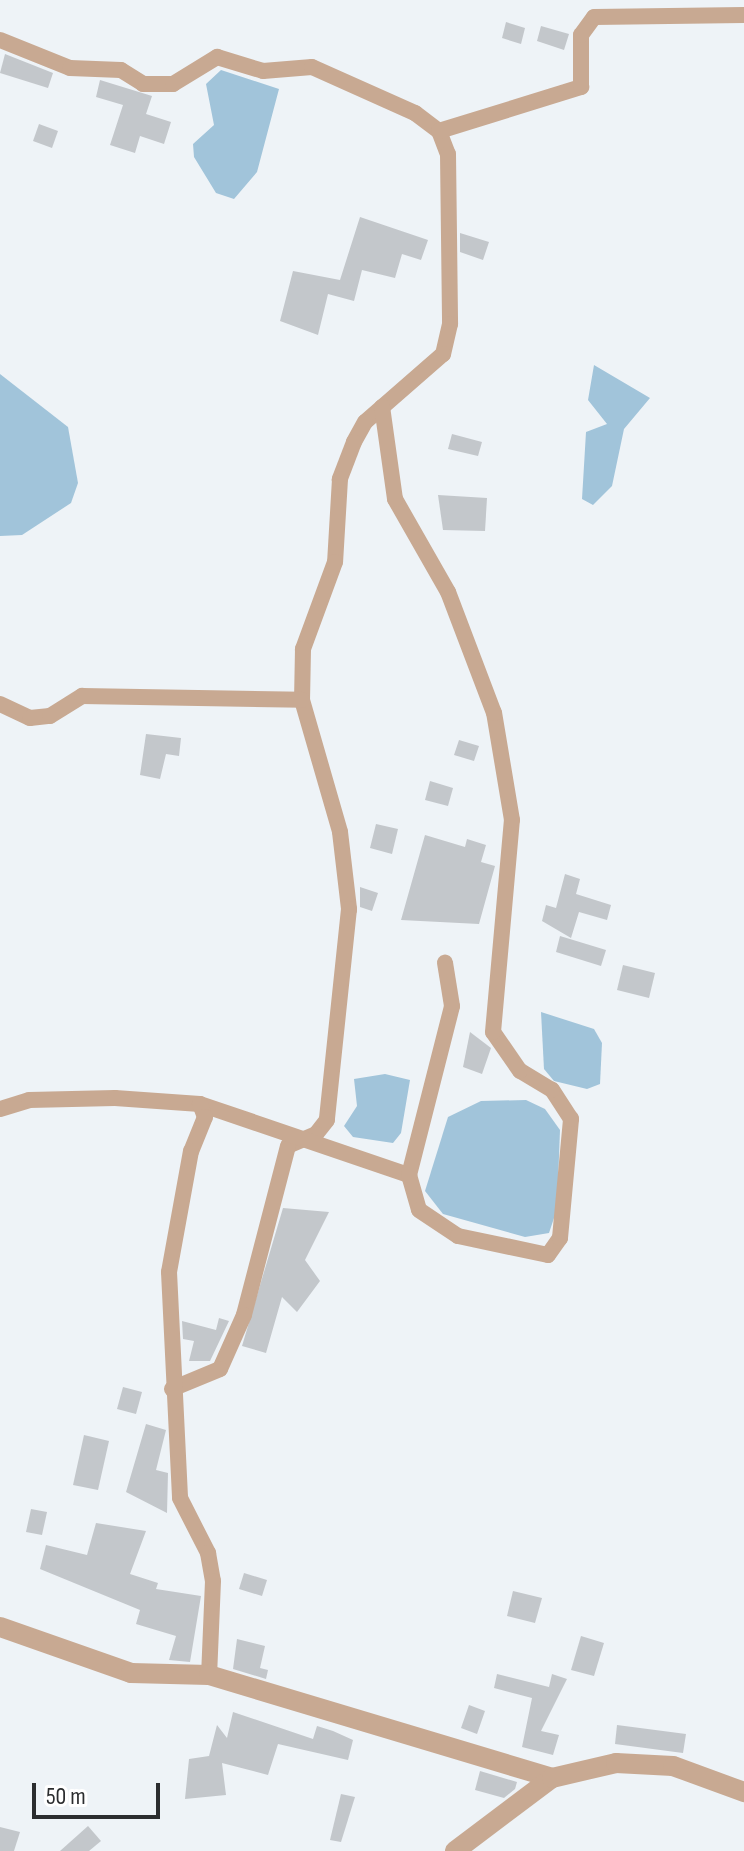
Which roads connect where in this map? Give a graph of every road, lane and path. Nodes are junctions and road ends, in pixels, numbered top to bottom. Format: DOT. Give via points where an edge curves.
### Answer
graph roads {
  1 [pos="744,15"];
  2 [pos="0,40"];
  3 [pos="439,131"];
  4 [pos="382,407"];
  5 [pos="302,700"];
  6 [pos="0,704"];
  7 [pos="445,963"];
  8 [pos="200,1104"];
  9 [pos="0,1109"];
  10 [pos="303,1138"];
  11 [pos="409,1175"];
  12 [pos="172,1389"];
  13 [pos="0,1627"];
  14 [pos="209,1675"];
  15 [pos="552,1778"];
  16 [pos="744,1792"];
  17 [pos="455,1851"];
  1 -- 3 [label="street" via="594,17 581,35 581,87"];
  2 -- 3 [label="street" via="70,68 121,70 143,84 173,84 217,57 263,71 312,67 415,113"];
  3 -- 4 [label="street" via="452,217 450,324 434,366"];
  4 -- 5 [label="street" via="354,442 340,479 335,562 303,649"];
  4 -- 11 [label="street" via="395,499 448,592 494,713 507,778 512,820 505,946 493,1032 520,1071 552,1090 571,1119 573,1159 568,1210 548,1255 458,1236 432,1223 419,1210"];
  5 -- 6 [label="street" via="82,696 50,716 30,718"];
  5 -- 10 [label="street" via="340,832 349,909 327,1120"];
  7 -- 11 [label="street" via="452,1006"];
  8 -- 9 [label="street" via="43,1099"];
  8 -- 10 [label="street"];
  8 -- 12 [label="street" via="205,1117 170,1259"];
  10 -- 11 [label="street"];
  10 -- 12 [label="street" via="288,1146 244,1315 220,1369"];
  12 -- 14 [label="street" via="183,1455 180,1498 208,1553 213,1581"];
  13 -- 14 [label="street" via="131,1673"];
  14 -- 15 [label="street"];
  15 -- 16 [label="street" via="616,1763 673,1766"];
  15 -- 17 [label="street"];
}
